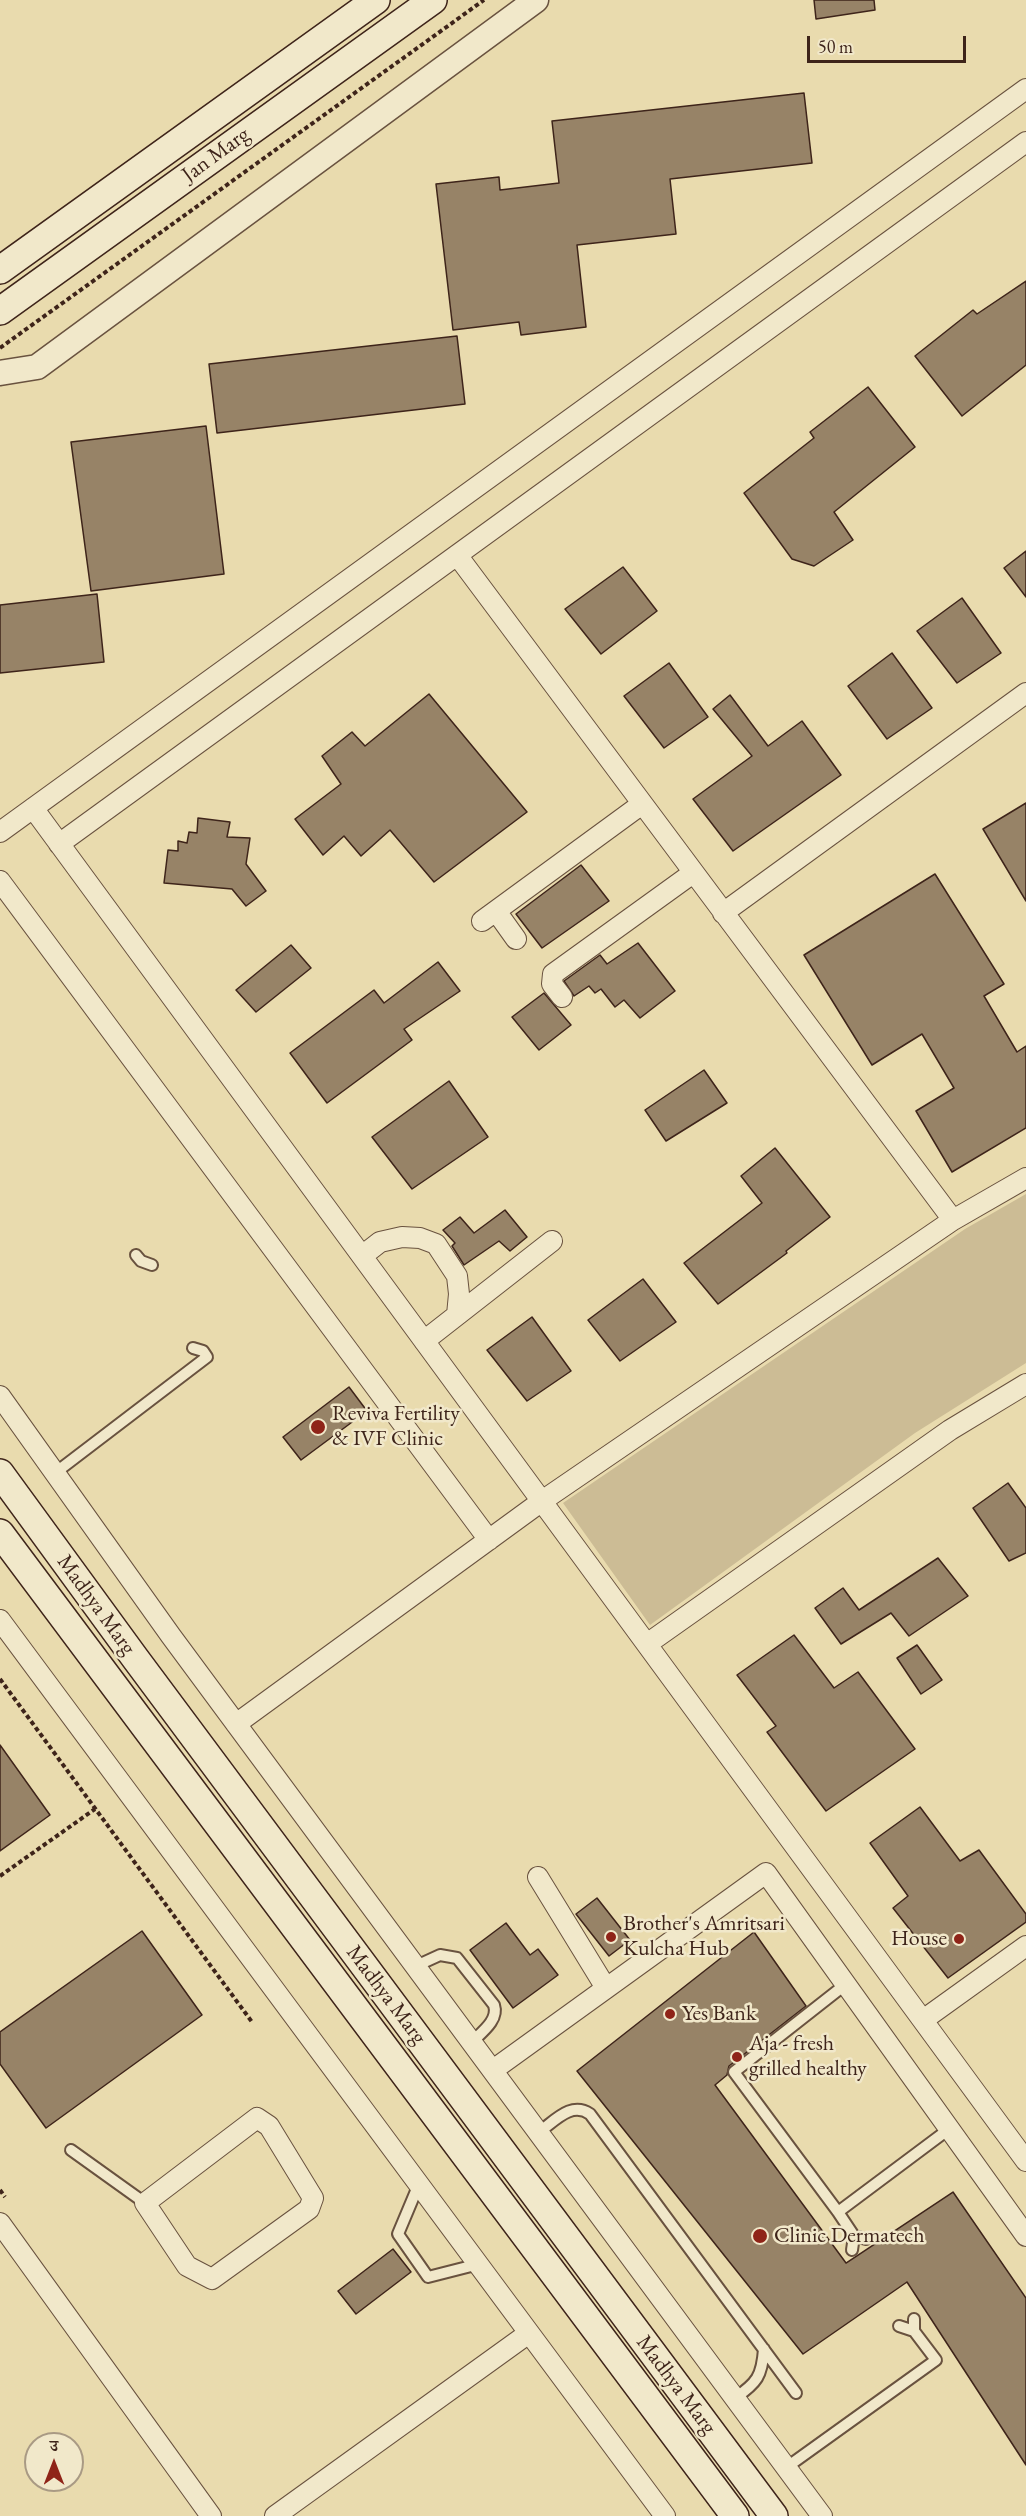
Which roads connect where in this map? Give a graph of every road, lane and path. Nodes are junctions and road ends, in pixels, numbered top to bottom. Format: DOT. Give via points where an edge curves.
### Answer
graph roads {
  1 [pos="376,0"];
  2 [pos="433,0"];
  3 [pos="484,0"];
  4 [pos="536,0"];
  5 [pos="1026,89"];
  6 [pos="1026,142"];
  7 [pos="0,270"];
  8 [pos="0,310"];
  9 [pos="0,348"];
  10 [pos="0,373"];
  11 [pos="456,555"];
  12 [pos="1026,693"];
  13 [pos="642,804"];
  14 [pos="33,808"];
  15 [pos="0,832"];
  16 [pos="59,844"];
  17 [pos="693,873"];
  18 [pos="0,881"];
  19 [pos="723,913"];
  20 [pos="516,939"];
  21 [pos="562,997"];
  22 [pos="1026,1178"];
  23 [pos="953,1220"];
  24 [pos="552,1241"];
  25 [pos="362,1256"];
  26 [pos="456,1314"];
  27 [pos="424,1341"];
  28 [pos="200,1347"];
  29 [pos="1026,1384"];
  30 [pos="0,1396"];
  31 [pos="0,1473"];
  32 [pos="55,1473"];
  33 [pos="542,1501"];
  34 [pos="0,1533"];
  35 [pos="489,1540"];
  36 [pos="0,1620"];
  37 [pos="647,1644"];
  38 [pos="0,1679"];
  39 [pos="236,1724"];
  40 [pos="95,1809"];
  41 [pos="0,1876"];
  42 [pos="538,1877"];
  43 [pos="1026,1946"];
  44 [pos="416,1966"];
  45 [pos="846,1984"];
  46 [pos="606,1988"];
  47 [pos="923,2020"];
  48 [pos="252,2022"];
  49 [pos="472,2042"];
  50 [pos="493,2070"];
  51 [pos="950,2129"];
  52 [pos="539,2132"];
  53 [pos="71,2150"];
  54 [pos="1026,2161"];
  55 [pos="419,2184"];
  56 [pos="0,2190"];
  57 [pos="5,2198"];
  58 [pos="145,2203"];
  59 [pos="838,2212"];
  60 [pos="0,2223"];
  61 [pos="854,2236"];
  62 [pos="1026,2236"];
  63 [pos="866,2239"];
  64 [pos="852,2250"];
  65 [pos="479,2264"];
  66 [pos="914,2319"];
  67 [pos="899,2326"];
  68 [pos="914,2331"];
  69 [pos="529,2332"];
  70 [pos="764,2349"];
  71 [pos="796,2393"];
  72 [pos="735,2398"];
  73 [pos="787,2467"];
  74 [pos="211,2516"];
  75 [pos="274,2516"];
  76 [pos="665,2516"];
  77 [pos="735,2516"];
  78 [pos="774,2516"];
  79 [pos="822,2516"];
  1 -- 7 [label="main road, Jan Marg"];
  2 -- 8 [label="main road, Jan Marg"];
  3 -- 9 [label="path"];
  4 -- 10 [label="street" via="37,367"];
  5 -- 14 [label="street"];
  6 -- 11 [label="street"];
  11 -- 13 [label="street"];
  11 -- 16 [label="street"];
  12 -- 19 [label="street"];
  13 -- 17 [label="street"];
  13 -- 20 [label="street" via="489,916"];
  14 -- 15 [label="street"];
  14 -- 16 [label="street"];
  16 -- 25 [label="street"];
  17 -- 19 [label="street"];
  17 -- 21 [label="street" via="553,974 552,984"];
  18 -- 35 [label="street"];
  19 -- 23 [label="street"];
  22 -- 23 [label="street"];
  23 -- 33 [label="street"];
  24 -- 26 [label="street"];
  25 -- 26 [label="street" via="380,1242 402,1237 436,1244 457,1276"];
  25 -- 27 [label="street"];
  26 -- 27 [label="street"];
  27 -- 33 [label="street"];
  28 -- 32 [label="lane" via="207,1357"];
  29 -- 37 [label="street" via="950,1430"];
  30 -- 32 [label="street"];
  31 -- 78 [label="main road, Madhya Marg"];
  32 -- 39 [label="street"];
  33 -- 35 [label="street"];
  33 -- 37 [label="street"];
  34 -- 77 [label="main road, Madhya Marg"];
  35 -- 39 [label="street"];
  36 -- 55 [label="street"];
  37 -- 47 [label="street"];
  38 -- 40 [label="path"];
  39 -- 44 [label="street"];
  40 -- 41 [label="path"];
  40 -- 48 [label="path"];
  42 -- 46 [label="street"];
  43 -- 47 [label="street"];
  44 -- 49 [label="street"];
  44 -- 49 [label="lane" via="440,1955 457,1958 495,2005 494,2019"];
  45 -- 46 [label="street" via="766,1873"];
  45 -- 51 [label="street"];
  45 -- 59 [label="lane" via="734,2072"];
  46 -- 50 [label="street"];
  47 -- 54 [label="street"];
  49 -- 50 [label="street"];
  50 -- 52 [label="street"];
  51 -- 59 [label="lane"];
  51 -- 62 [label="street"];
  52 -- 70 [label="lane" via="572,2109 590,2114"];
  52 -- 72 [label="street"];
  53 -- 58 [label="lane"];
  55 -- 65 [label="street"];
  55 -- 65 [label="lane" via="398,2234 428,2277"];
  56 -- 57 [label="path"];
  58 -- 58 [label="street" via="257,2118 268,2126 313,2198 309,2209 212,2279 187,2266"];
  59 -- 61 [label="lane"];
  60 -- 74 [label="street"];
  61 -- 63 [label="lane"];
  61 -- 64 [label="lane"];
  65 -- 69 [label="street"];
  66 -- 68 [label="lane"];
  67 -- 68 [label="lane"];
  68 -- 73 [label="lane" via="936,2360"];
  69 -- 75 [label="street"];
  69 -- 76 [label="street"];
  70 -- 71 [label="lane"];
  70 -- 72 [label="lane" via="758,2378"];
  72 -- 73 [label="street"];
  73 -- 79 [label="street"];
}
